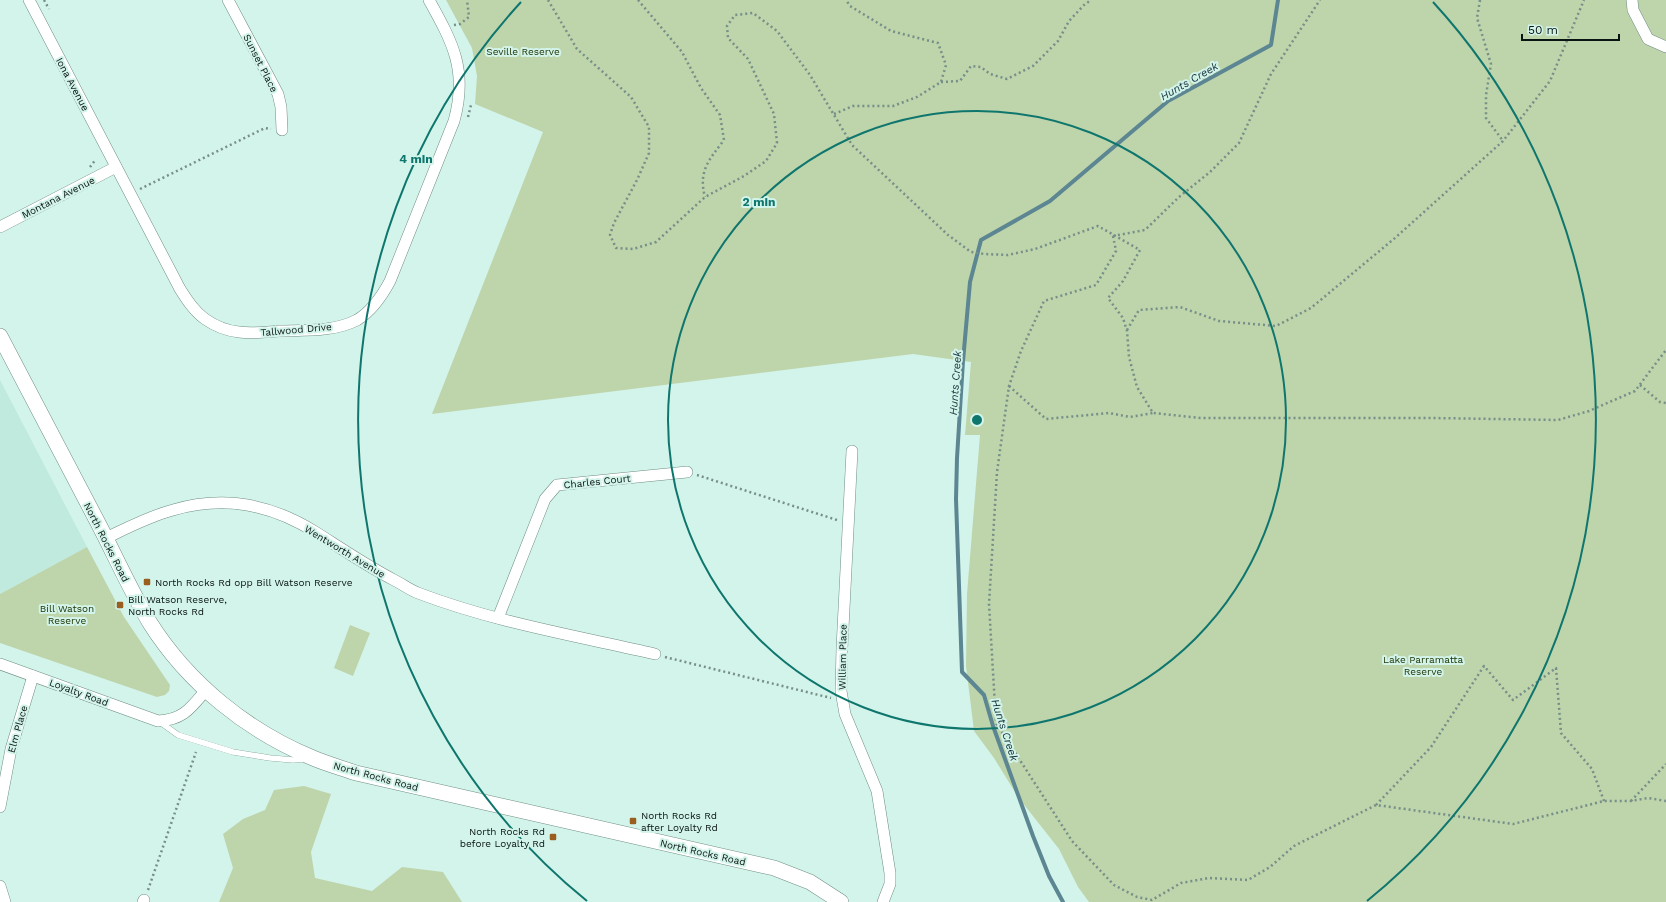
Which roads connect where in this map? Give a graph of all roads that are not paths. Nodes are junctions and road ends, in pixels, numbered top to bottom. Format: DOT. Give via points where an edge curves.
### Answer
graph roads {
  1 [pos="29,0"];
  2 [pos="228,0"];
  3 [pos="429,0"];
  4 [pos="1632,0"];
  5 [pos="1666,47"];
  6 [pos="282,130"];
  7 [pos="116,167"];
  8 [pos="0,228"];
  9 [pos="0,336"];
  10 [pos="852,452"];
  11 [pos="687,472"];
  12 [pos="106,538"];
  13 [pos="498,618"];
  14 [pos="655,654"];
  15 [pos="0,664"];
  16 [pos="33,676"];
  17 [pos="206,690"];
  18 [pos="158,721"];
  19 [pos="313,758"];
  20 [pos="0,807"];
  21 [pos="0,886"];
  22 [pos="5,902"];
  23 [pos="841,902"];
  24 [pos="883,902"];
  1 -- 7 [label="street, Iona Avenue"];
  2 -- 6 [label="street, Sunset Place" via="278,94"];
  3 -- 7 [label="street, Tallwood Drive" via="445,28 458,60 459,101 454,121 390,281 375,304 355,320 322,329 252,333 224,328 206,319 192,307 180,289"];
  4 -- 5 [label="street" via="1633,10 1648,39"];
  7 -- 8 [label="street, Montana Avenue"];
  9 -- 12 [label="main road, North Rocks Road"];
  10 -- 24 [label="street, William Place" via="841,691 845,714 877,791 890,879"];
  11 -- 13 [label="street, Charles Court" via="557,485 545,499"];
  12 -- 13 [label="street, Wentworth Avenue" via="172,510 202,503 233,502 276,512 315,532 365,565 417,592"];
  12 -- 17 [label="main road, North Rocks Road" via="150,622 170,652"];
  13 -- 14 [label="street, Wentworth Avenue"];
  15 -- 16 [label="street, Loyalty Road"];
  16 -- 18 [label="street, Loyalty Road"];
  16 -- 20 [label="street, Elm Place" via="11,749"];
  17 -- 18 [label="street" via="190,709 180,716"];
  17 -- 19 [label="main road, North Rocks Road" via="253,727"];
  18 -- 19 [label="lane, Loyalty Road" via="178,735 234,752 293,760"];
  19 -- 23 [label="main road, North Rocks Road" via="356,773 774,868 810,882"];
  21 -- 22 [label="street"];
}
